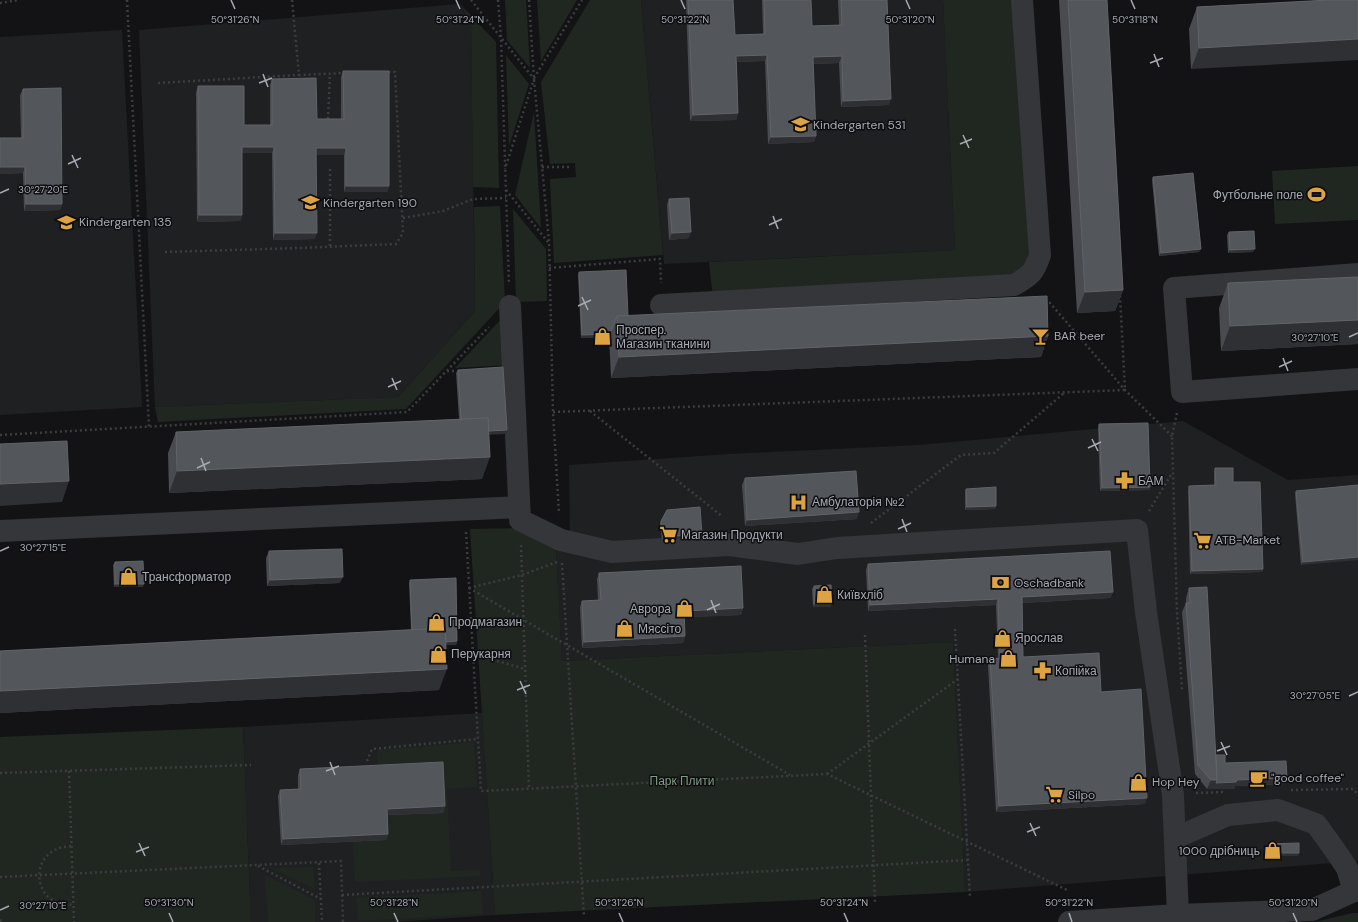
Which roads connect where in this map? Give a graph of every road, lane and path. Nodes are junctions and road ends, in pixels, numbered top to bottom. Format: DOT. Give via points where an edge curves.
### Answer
graph roads {
  1 [pos="20,0"];
  2 [pos="128,0"];
  3 [pos="292,0"];
  4 [pos="471,0"];
  5 [pos="498,0"];
  6 [pos="529,0"];
  7 [pos="582,0"];
  8 [pos="1022,0"];
  9 [pos="0,3"];
  10 [pos="501,38"];
  11 [pos="380,72"];
  12 [pos="351,73"];
  13 [pos="330,74"];
  14 [pos="299,75"];
  15 [pos="534,79"];
  16 [pos="158,83"];
  17 [pos="328,119"];
  18 [pos="542,167"];
  19 [pos="570,167"];
  20 [pos="330,169"];
  21 [pos="504,172"];
  22 [pos="505,190"];
  23 [pos="506,198"];
  24 [pos="402,218"];
  25 [pos="548,242"];
  26 [pos="330,247"];
  27 [pos="165,252"];
  28 [pos="549,268"];
  29 [pos="1358,274"];
  30 [pos="1120,291"];
  31 [pos="1042,304"];
  32 [pos="661,305"];
  33 [pos="510,306"];
  34 [pos="461,370"];
  35 [pos="446,371"];
  36 [pos="1358,379"];
  37 [pos="1125,390"];
  38 [pos="1064,393"];
  39 [pos="589,411"];
  40 [pos="553,412"];
  41 [pos="149,427"];
  42 [pos="0,435"];
  43 [pos="1173,472"];
  44 [pos="465,509"];
  45 [pos="519,514"];
  46 [pos="723,517"];
  47 [pos="868,525"];
  48 [pos="1137,530"];
  49 [pos="0,531"];
  50 [pos="561,540"];
  51 [pos="522,575"];
  52 [pos="469,588"];
  53 [pos="523,619"];
  54 [pos="955,629"];
  55 [pos="865,635"];
  56 [pos="567,645"];
  57 [pos="473,654"];
  58 [pos="525,669"];
  59 [pos="958,679"];
  60 [pos="1182,691"];
  61 [pos="478,739"];
  62 [pos="869,743"];
  63 [pos="367,761"];
  64 [pos="251,764"];
  65 [pos="69,770"];
  66 [pos="0,773"];
  67 [pos="827,774"];
  68 [pos="790,775"];
  69 [pos="576,786"];
  70 [pos="529,788"];
  71 [pos="871,795"];
  72 [pos="1175,838"];
  73 [pos="967,842"];
  74 [pos="71,846"];
  75 [pos="968,860"];
  76 [pos="319,862"];
  77 [pos="256,865"];
  78 [pos="874,866"];
  79 [pos="72,874"];
  80 [pos="39,876"];
  81 [pos="0,877"];
  82 [pos="582,882"];
  83 [pos="1069,891"];
  84 [pos="1356,891"];
  85 [pos="342,895"];
  86 [pos="970,897"];
  87 [pos="321,899"];
  88 [pos="875,902"];
  89 [pos="73,905"];
  90 [pos="1178,915"];
  91 [pos="584,918"];
  92 [pos="0,920"];
  93 [pos="3,922"];
  94 [pos="74,922"];
  95 [pos="322,922"];
  96 [pos="343,922"];
  97 [pos="1069,922"];
  1 -- 9 [label="path"];
  2 -- 41 [label="path"];
  3 -- 14 [label="path"];
  4 -- 10 [label="path"];
  5 -- 10 [label="path"];
  6 -- 15 [label="path"];
  7 -- 15 [label="path"];
  8 -- 32 [label="street" via="1040,255 1036,268 1028,278 1014,285"];
  10 -- 15 [label="path"];
  10 -- 21 [label="path"];
  11 -- 24 [label="path" via="395,72"];
  12 -- 13 [label="path"];
  13 -- 14 [label="path"];
  13 -- 17 [label="path"];
  14 -- 16 [label="path"];
  15 -- 18 [label="path"];
  15 -- 21 [label="path"];
  18 -- 19 [label="path"];
  18 -- 25 [label="path"];
  20 -- 26 [label="path"];
  21 -- 22 [label="path"];
  22 -- 23 [label="path"];
  22 -- 25 [label="path"];
  23 -- 24 [label="path" via="473,199 443,211"];
  23 -- 33 [label="path"];
  24 -- 26 [label="path" via="404,233 396,244"];
  25 -- 28 [label="path"];
  26 -- 27 [label="path"];
  28 -- 32 [label="path" via="660,259"];
  28 -- 40 [label="path"];
  29 -- 36 [label="street" via="1174,288 1182,392"];
  30 -- 37 [label="path"];
  31 -- 37 [label="path" via="1050,303"];
  33 -- 35 [label="path"];
  33 -- 45 [label="street"];
  34 -- 35 [label="path"];
  35 -- 41 [label="path" via="407,412"];
  37 -- 38 [label="path"];
  37 -- 43 [label="path" via="1172,436"];
  38 -- 39 [label="path"];
  38 -- 47 [label="path" via="994,452 961,455"];
  39 -- 40 [label="path"];
  39 -- 46 [label="path"];
  40 -- 50 [label="path"];
  41 -- 42 [label="path"];
  43 -- 48 [label="path"];
  43 -- 60 [label="path"];
  44 -- 45 [label="street"];
  44 -- 49 [label="street"];
  44 -- 52 [label="path"];
  45 -- 50 [label="street"];
  45 -- 51 [label="path"];
  48 -- 50 [label="street" via="838,548 798,554 729,545 612,552"];
  48 -- 72 [label="street" via="1146,612 1173,795"];
  51 -- 52 [label="path"];
  51 -- 53 [label="path"];
  51 -- 56 [label="path" via="562,560"];
  52 -- 53 [label="path"];
  52 -- 57 [label="path"];
  53 -- 56 [label="path"];
  53 -- 58 [label="path"];
  54 -- 59 [label="path"];
  55 -- 62 [label="path"];
  56 -- 68 [label="path"];
  56 -- 69 [label="path"];
  57 -- 58 [label="path"];
  57 -- 61 [label="path"];
  58 -- 70 [label="path"];
  59 -- 62 [label="path"];
  59 -- 73 [label="path"];
  61 -- 63 [label="path" via="372,749"];
  61 -- 70 [label="path" via="481,791"];
  62 -- 67 [label="path"];
  62 -- 71 [label="path"];
  64 -- 65 [label="path"];
  65 -- 66 [label="path"];
  65 -- 74 [label="path"];
  67 -- 68 [label="path"];
  67 -- 71 [label="path"];
  68 -- 69 [label="path"];
  69 -- 70 [label="path"];
  69 -- 82 [label="path"];
  71 -- 73 [label="path"];
  71 -- 78 [label="path"];
  72 -- 84 [label="street" via="1228,815 1278,810 1316,824 1346,868"];
  72 -- 90 [label="street"];
  73 -- 75 [label="path"];
  73 -- 83 [label="path"];
  74 -- 79 [label="path"];
  74 -- 80 [label="path" via="52,851 45,858"];
  75 -- 78 [label="path"];
  75 -- 86 [label="path"];
  76 -- 77 [label="path"];
  76 -- 85 [label="path" via="341,862"];
  76 -- 87 [label="path"];
  77 -- 79 [label="path"];
  77 -- 87 [label="path"];
  78 -- 82 [label="path"];
  78 -- 88 [label="path"];
  79 -- 80 [label="path"];
  79 -- 89 [label="path"];
  80 -- 81 [label="path"];
  80 -- 89 [label="path" via="40,885 52,900 60,904"];
  82 -- 85 [label="path"];
  82 -- 91 [label="path"];
  84 -- 90 [label="street" via="1312,910"];
  85 -- 96 [label="path"];
  87 -- 95 [label="path"];
  89 -- 94 [label="path"];
  90 -- 97 [label="street"];
  92 -- 93 [label="path"];
}
